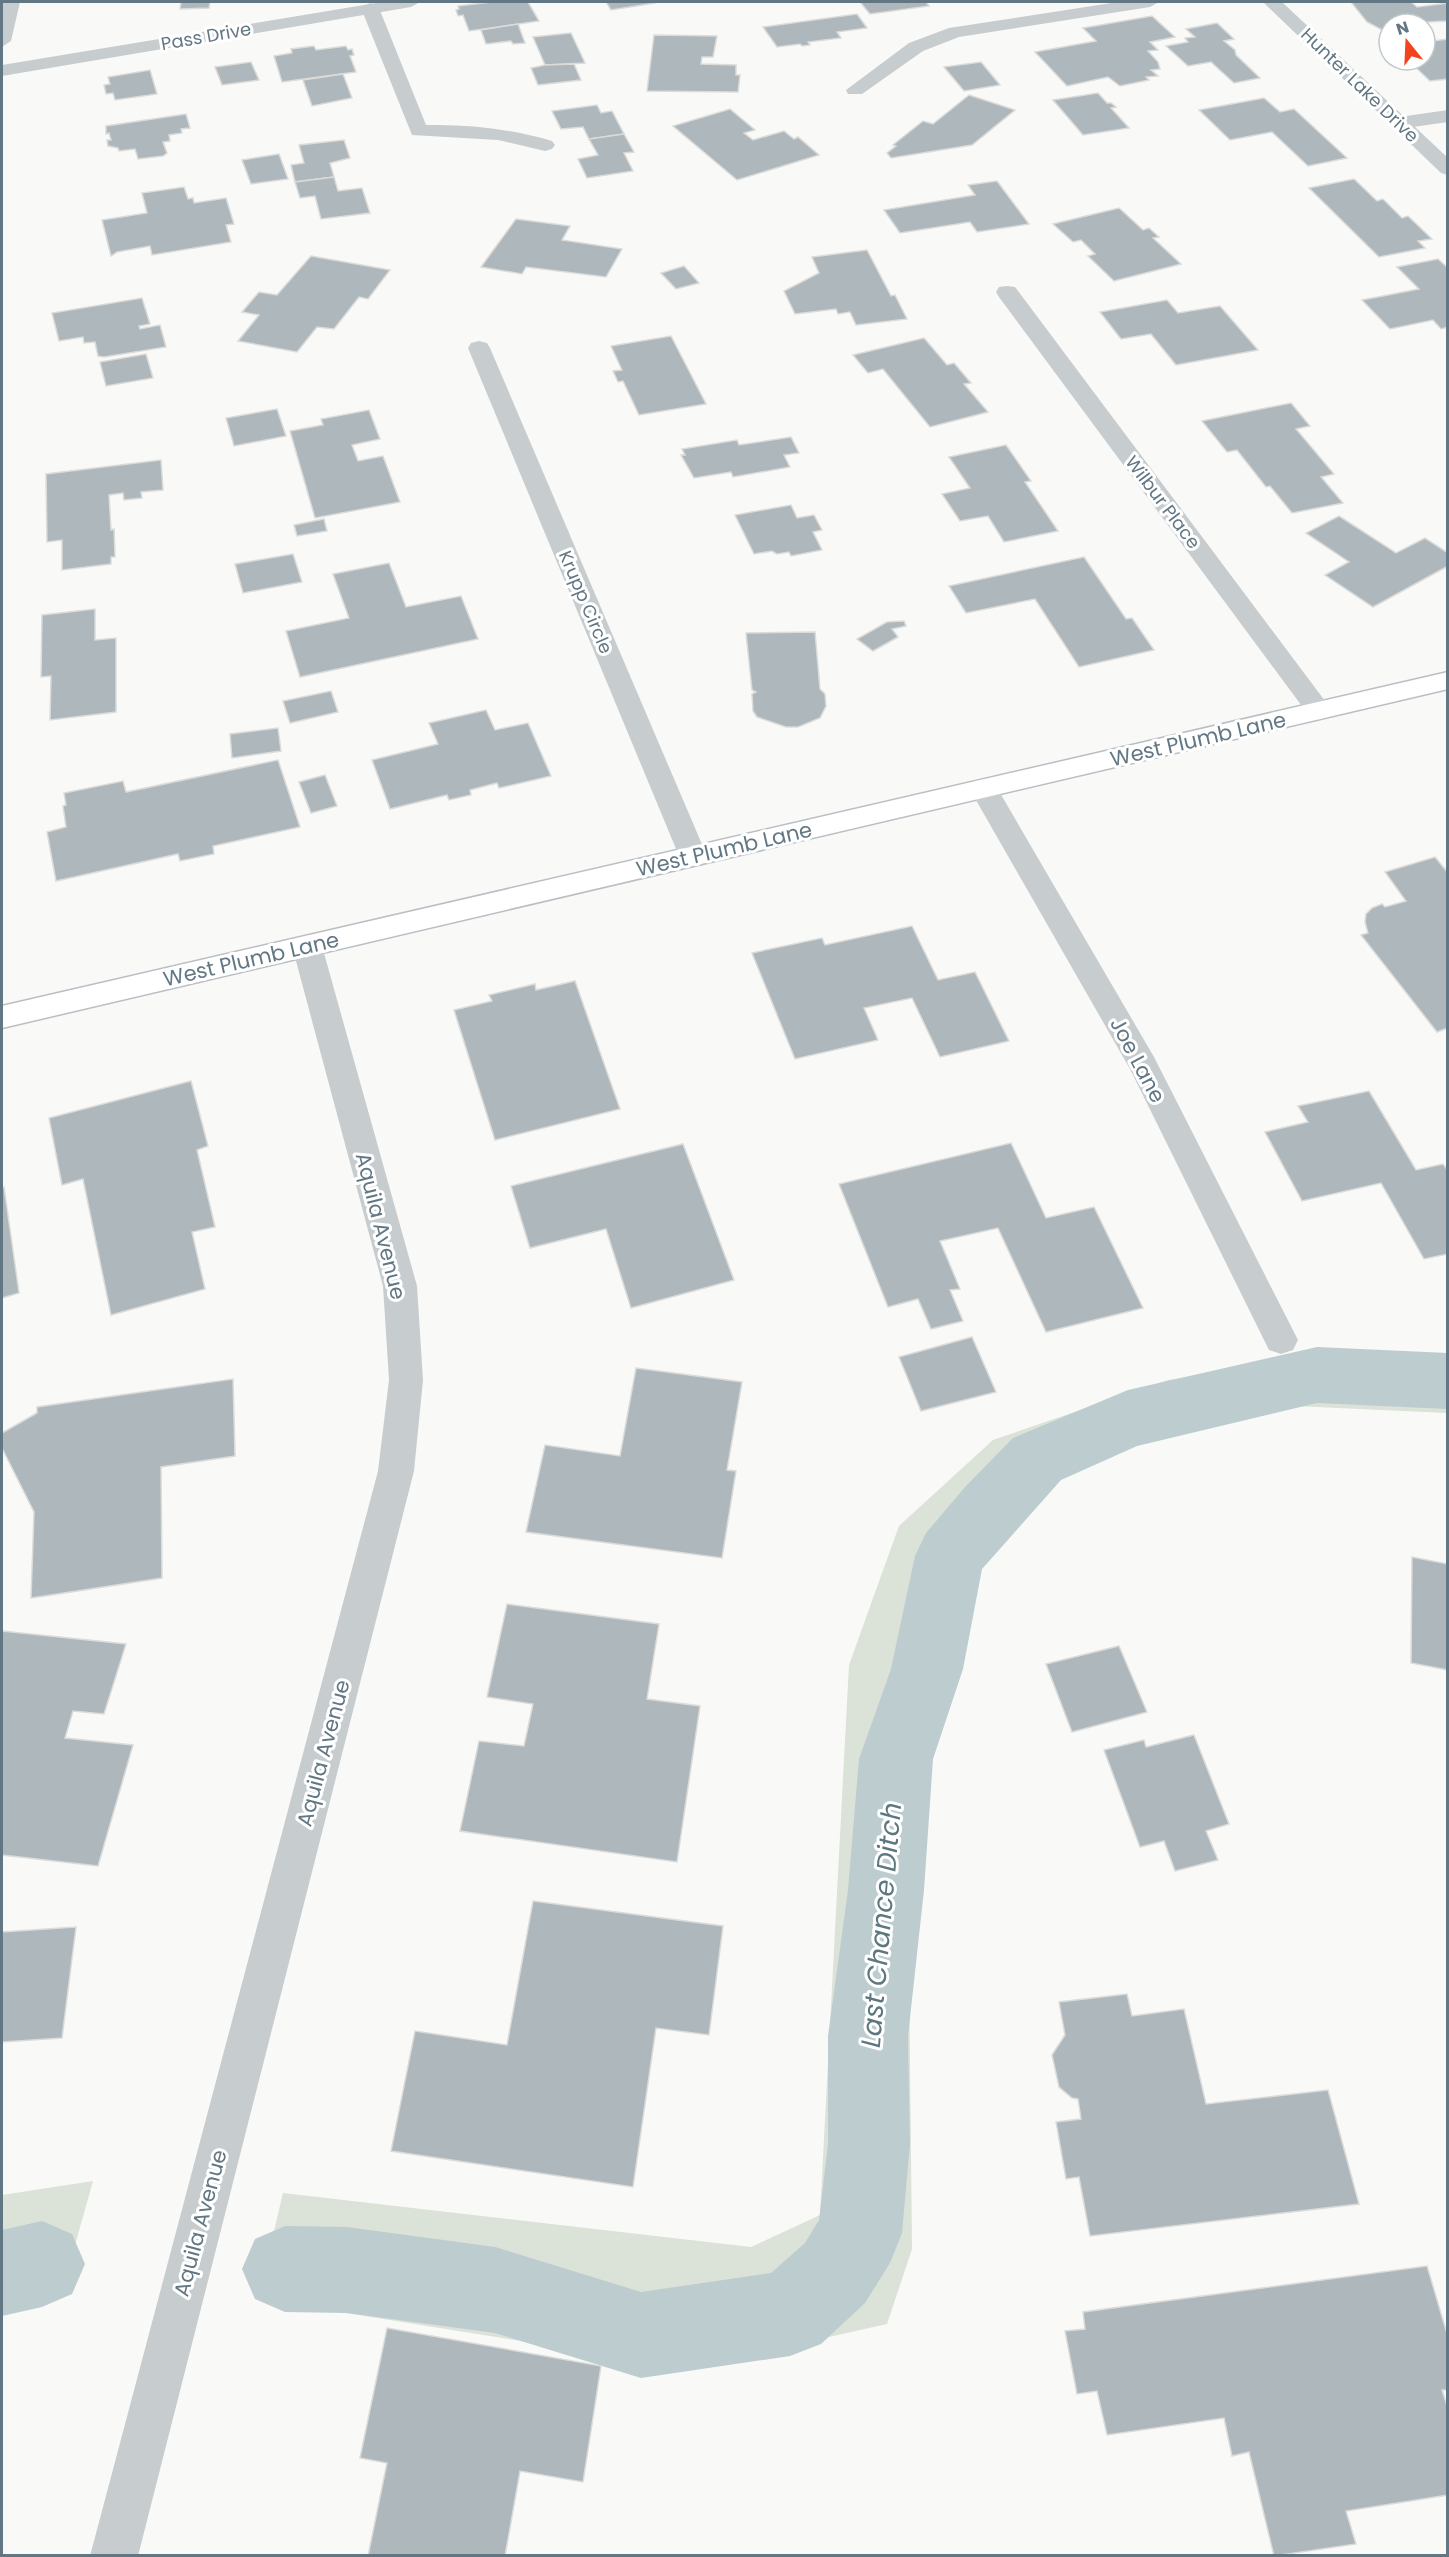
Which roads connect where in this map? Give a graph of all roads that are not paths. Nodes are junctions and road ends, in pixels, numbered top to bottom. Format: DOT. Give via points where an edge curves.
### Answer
graph roads {
  1 [pos="11,2"];
  2 [pos="411,2"];
  3 [pos="1150,2"];
  4 [pos="1272,2"];
  5 [pos="370,8"];
  6 [pos="2,41"];
  7 [pos="2,71"];
  8 [pos="855,90"];
  9 [pos="1448,116"];
  10 [pos="1399,123"];
  11 [pos="546,145"];
  12 [pos="1448,169"];
  13 [pos="1007,292"];
  14 [pos="479,348"];
  15 [pos="1448,680"];
  16 [pos="1319,711"];
  17 [pos="983,788"];
  18 [pos="693,856"];
  19 [pos="307,946"];
  20 [pos="2,1017"];
  21 [pos="1281,1340"];
  22 [pos="114,2556"];
  1 -- 6 [label="street"];
  2 -- 5 [label="street, Pass Drive"];
  3 -- 8 [label="street" via="955,32 916,47"];
  4 -- 10 [label="street, Hunter Lake Drive"];
  5 -- 7 [label="street, Pass Drive"];
  5 -- 11 [label="street" via="418,131 511,134"];
  9 -- 10 [label="street"];
  10 -- 12 [label="street, Hunter Lake Drive"];
  13 -- 16 [label="street, Wilbur Place"];
  14 -- 18 [label="street, Krupp Circle"];
  15 -- 16 [label="main road, West Plumb Lane"];
  16 -- 17 [label="main road, West Plumb Lane"];
  17 -- 18 [label="main road, West Plumb Lane"];
  17 -- 21 [label="street, Joe Lane" via="1143,1065"];
  18 -- 19 [label="main road, West Plumb Lane"];
  19 -- 20 [label="main road, West Plumb Lane"];
  19 -- 22 [label="street, Aquila Avenue" via="400,1286 406,1380 396,1471"];
}
